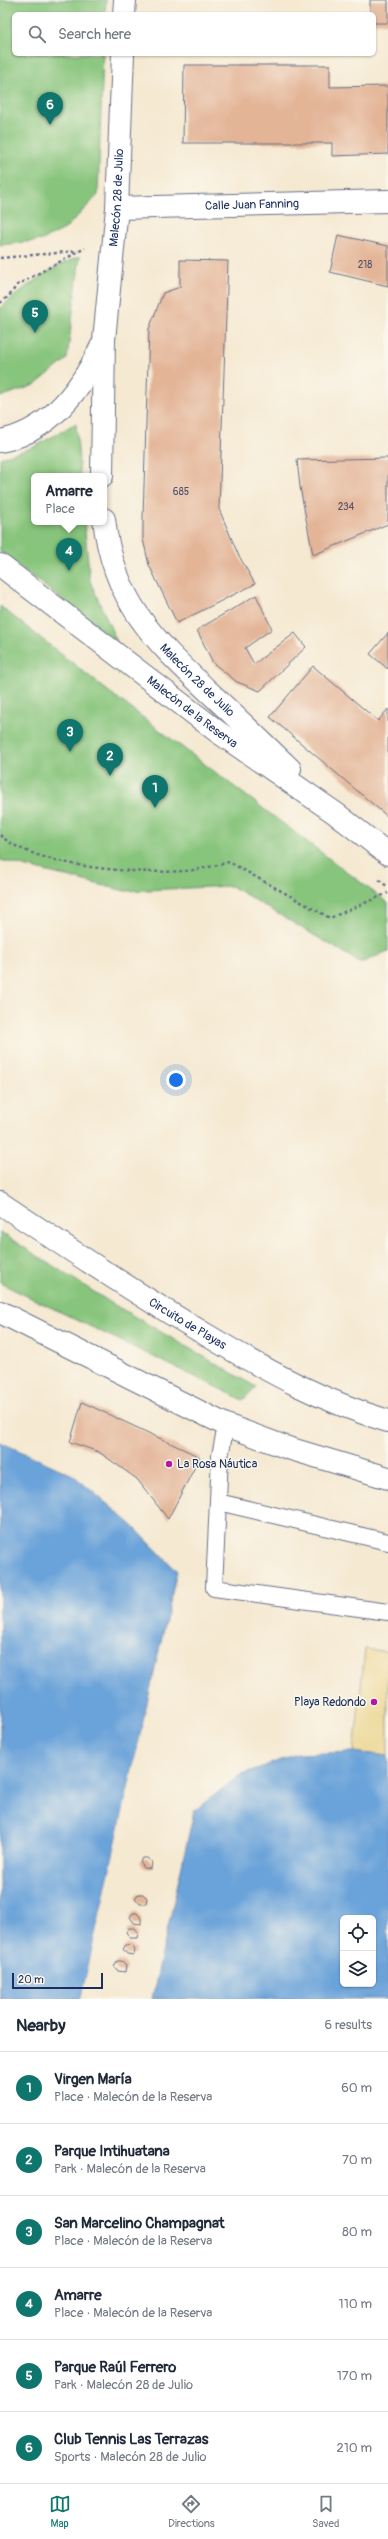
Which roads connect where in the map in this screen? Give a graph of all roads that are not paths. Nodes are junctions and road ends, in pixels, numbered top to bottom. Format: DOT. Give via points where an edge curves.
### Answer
graph roads {
  1 [pos="125,0"];
  2 [pos="124,12"];
  3 [pos="123,56"];
  4 [pos="388,201"];
  5 [pos="117,208"];
  6 [pos="104,340"];
  7 [pos="0,441"];
  8 [pos="102,473"];
  9 [pos="105,525"];
  10 [pos="0,565"];
  11 [pos="335,813"];
  12 [pos="388,854"];
  13 [pos="0,1203"];
  14 [pos="0,1312"];
  15 [pos="388,1421"];
  16 [pos="226,1425"];
  17 [pos="388,1478"];
  18 [pos="218,1502"];
  19 [pos="388,1542"];
  20 [pos="388,1612"];
  1 -- 2 [label="main road"];
  3 -- 5 [label="main road, Malecón 28 de Julio"];
  4 -- 5 [label="main road, Calle Juan Fanning"];
  5 -- 6 [label="main road, Malecón 28 de Julio"];
  6 -- 7 [label="main road, Malecón 28 de Julio" via="79,388 62,406 34,427"];
  6 -- 8 [label="main road, Malecón 28 de Julio"];
  9 -- 11 [label="main road, Malecón 28 de Julio" via="110,552 123,590 150,633"];
  10 -- 11 [label="main road, Malecón de la Reserva" via="218,732"];
  11 -- 12 [label="main road, Malecón de la Reserva"];
  13 -- 15 [label="main road, Circuito de Playas" via="144,1298 272,1374 320,1396"];
  14 -- 16 [label="main road"];
  16 -- 17 [label="main road" via="288,1448"];
  16 -- 18 [label="lane" via="220,1456"];
  18 -- 19 [label="lane"];
  18 -- 20 [label="lane" via="214,1588"];
}
